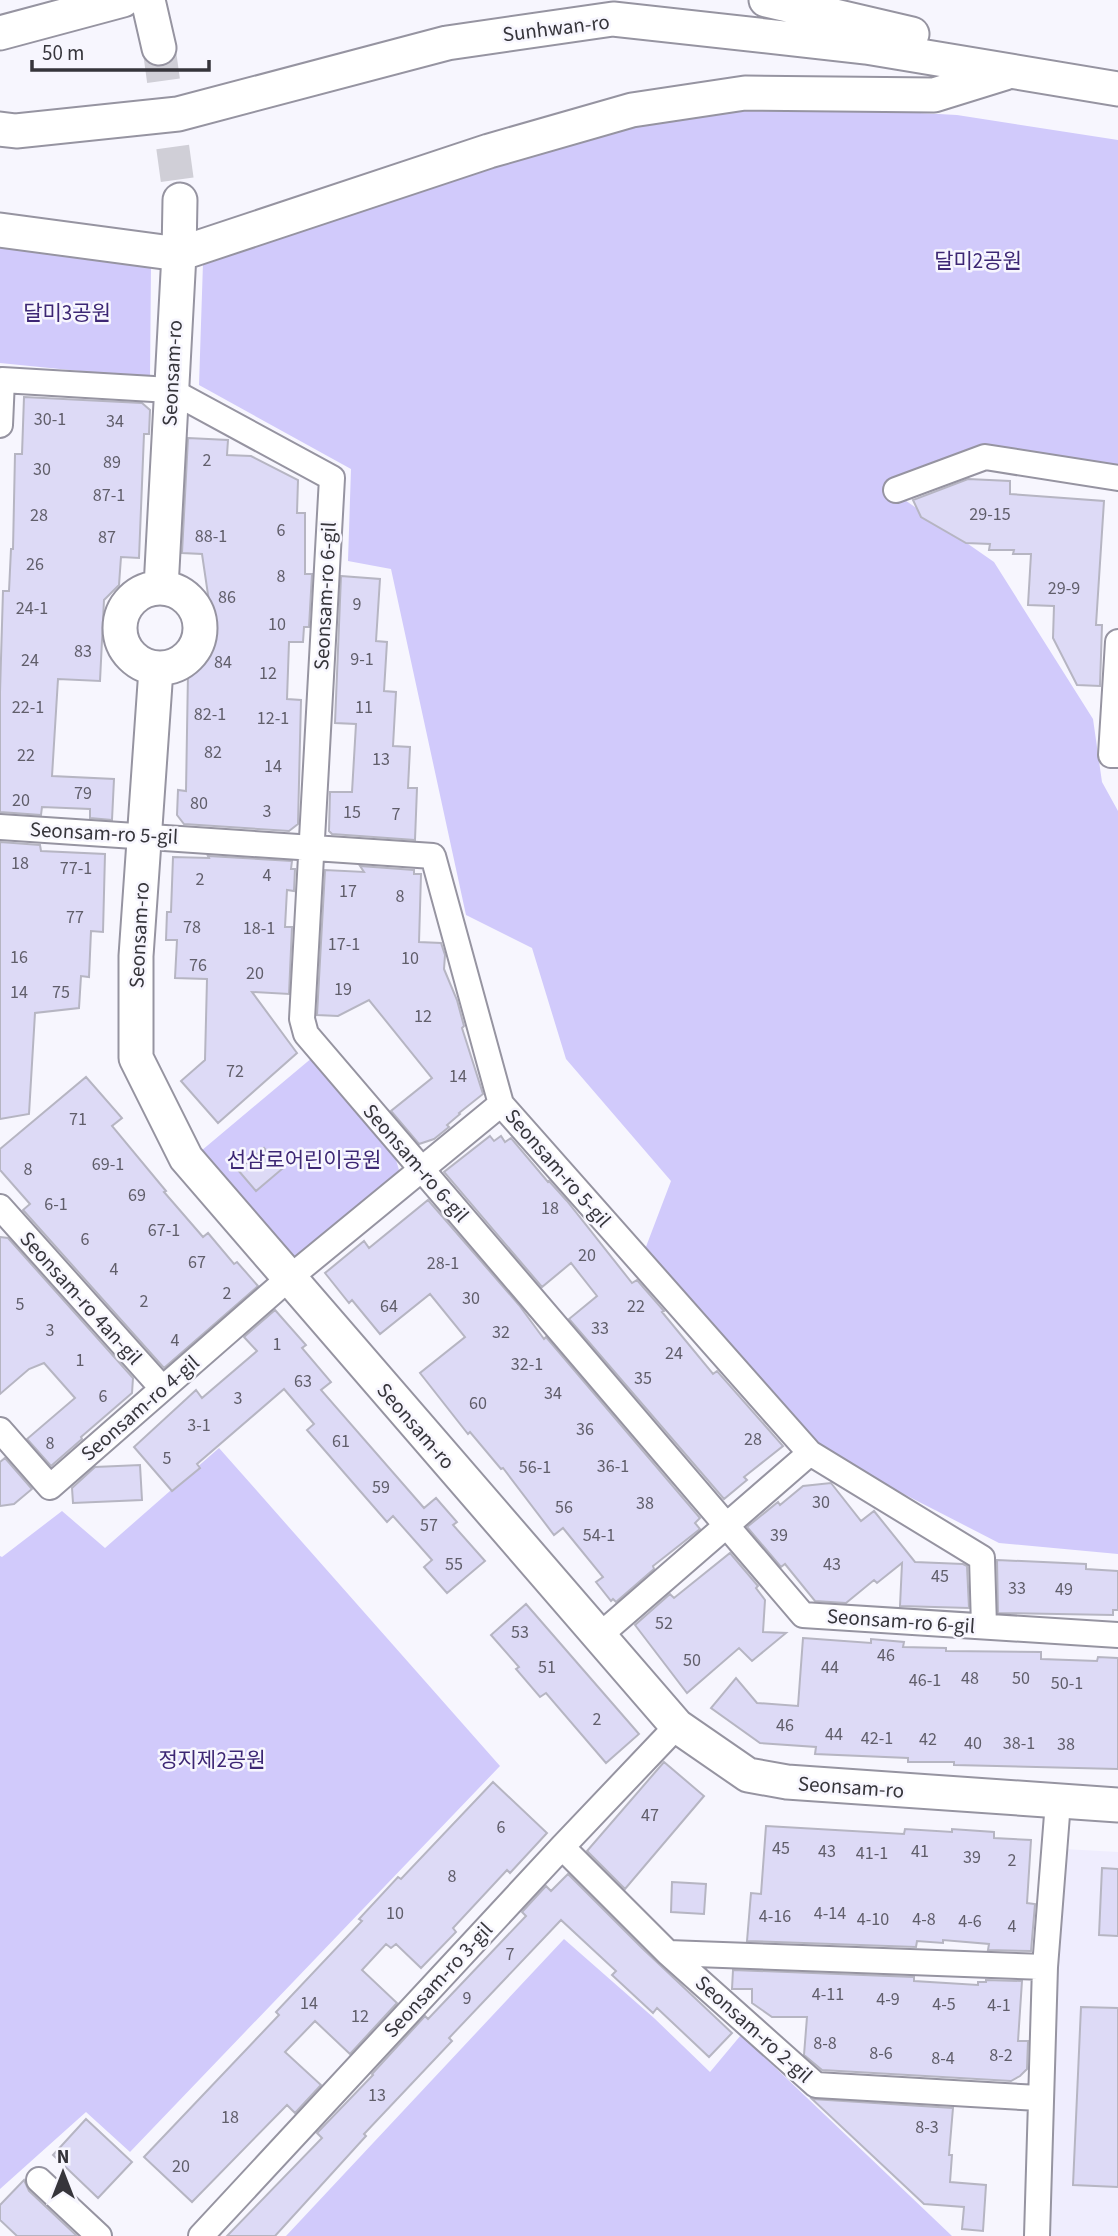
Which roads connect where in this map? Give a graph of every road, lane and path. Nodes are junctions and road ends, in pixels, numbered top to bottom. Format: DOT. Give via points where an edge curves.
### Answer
graph roads {
  1 [pos="123,0"];
  2 [pos="148,0"];
  3 [pos="766,0"];
  4 [pos="0,33"];
  5 [pos="159,48"];
  6 [pos="1012,71"];
  7 [pos="1118,89"];
  8 [pos="0,129"];
  9 [pos="180,200"];
  10 [pos="0,230"];
  11 [pos="179,254"];
  12 [pos="1,380"];
  13 [pos="170,390"];
  14 [pos="0,425"];
  15 [pos="1118,478"];
  16 [pos="896,490"];
  17 [pos="161,588"];
  18 [pos="1118,642"];
  19 [pos="156,669"];
  20 [pos="1118,755"];
  21 [pos="0,827"];
  22 [pos="144,836"];
  23 [pos="312,846"];
  24 [pos="502,1104"];
  25 [pos="422,1170"];
  26 [pos="1,1209"];
  27 [pos="288,1279"];
  28 [pos="162,1388"];
  29 [pos="0,1430"];
  30 [pos="810,1452"];
  31 [pos="726,1526"];
  32 [pos="985,1626"];
  33 [pos="1118,1634"];
  34 [pos="599,1636"];
  35 [pos="677,1726"];
  36 [pos="1058,1802"];
  37 [pos="1118,1805"];
  38 [pos="562,1847"];
  39 [pos="668,1953"];
  40 [pos="1045,1967"];
  41 [pos="1040,2098"];
  42 [pos="39,2179"];
  43 [pos="99,2236"];
  44 [pos="201,2236"];
  45 [pos="1037,2236"];
  1 -- 4 [label="main road"];
  2 -- 5 [label="main road"];
  3 -- 6 [label="main road" via="976,48"];
  6 -- 7 [label="main road, Sunhwan-ro"];
  6 -- 8 [label="main road, Sunhwan-ro" via="866,47 613,19 447,43 178,114"];
  6 -- 11 [label="main road" via="934,95 745,93 632,110 489,151"];
  9 -- 11 [label="main road, Seonsam-ro"];
  10 -- 11 [label="main road"];
  11 -- 13 [label="main road, Seonsam-ro"];
  12 -- 13 [label="street"];
  12 -- 14 [label="street"];
  13 -- 17 [label="main road, Seonsam-ro"];
  13 -- 23 [label="street, Seonsam-ro 6-gil" via="332,478"];
  15 -- 16 [label="street" via="985,457"];
  17 -- 19 [label="main road" via="135,596 120,619 123,646 143,665"];
  17 -- 19 [label="main road" via="185,596 200,618 201,631 192,655 170,668"];
  18 -- 20 [label="street" via="1111,755"];
  19 -- 22 [label="main road, Seonsam-ro"];
  21 -- 22 [label="street, Seonsam-ro 5-gil"];
  22 -- 23 [label="street, Seonsam-ro 5-gil"];
  22 -- 27 [label="main road, Seonsam-ro" via="136,956 136,1058 186,1158"];
  23 -- 24 [label="street, Seonsam-ro 5-gil" via="433,856"];
  23 -- 25 [label="street, Seonsam-ro 6-gil" via="302,1019 306,1034"];
  24 -- 25 [label="street, Seonsam-ro 4-gil"];
  24 -- 30 [label="street, Seonsam-ro 5-gil"];
  25 -- 27 [label="street, Seonsam-ro 4-gil"];
  25 -- 31 [label="street, Seonsam-ro 6-gil"];
  26 -- 28 [label="street, Seonsam-ro 4an-gil"];
  27 -- 28 [label="street, Seonsam-ro 4-gil"];
  27 -- 34 [label="main road, Seonsam-ro"];
  28 -- 29 [label="street, Seonsam-ro 4-gil" via="50,1487"];
  30 -- 31 [label="street"];
  30 -- 32 [label="street, Seonsam-ro 5-gil" via="982,1558"];
  31 -- 32 [label="street, Seonsam-ro 6-gil" via="803,1615"];
  31 -- 34 [label="street"];
  32 -- 33 [label="street, Seonsam-ro 6-gil"];
  34 -- 35 [label="main road, Seonsam-ro"];
  35 -- 36 [label="main road, Seonsam-ro" via="748,1775 787,1782"];
  35 -- 38 [label="street, Seonsam-ro 3-gil"];
  36 -- 37 [label="main road, Seonsam-ro"];
  36 -- 40 [label="street"];
  38 -- 39 [label="street, Seonsam-ro 2-gil"];
  38 -- 44 [label="street, Seonsam-ro 3-gil"];
  39 -- 40 [label="street"];
  39 -- 41 [label="street, Seonsam-ro 2-gil" via="816,2085"];
  40 -- 41 [label="street"];
  41 -- 45 [label="street"];
  42 -- 43 [label="street"];
}
